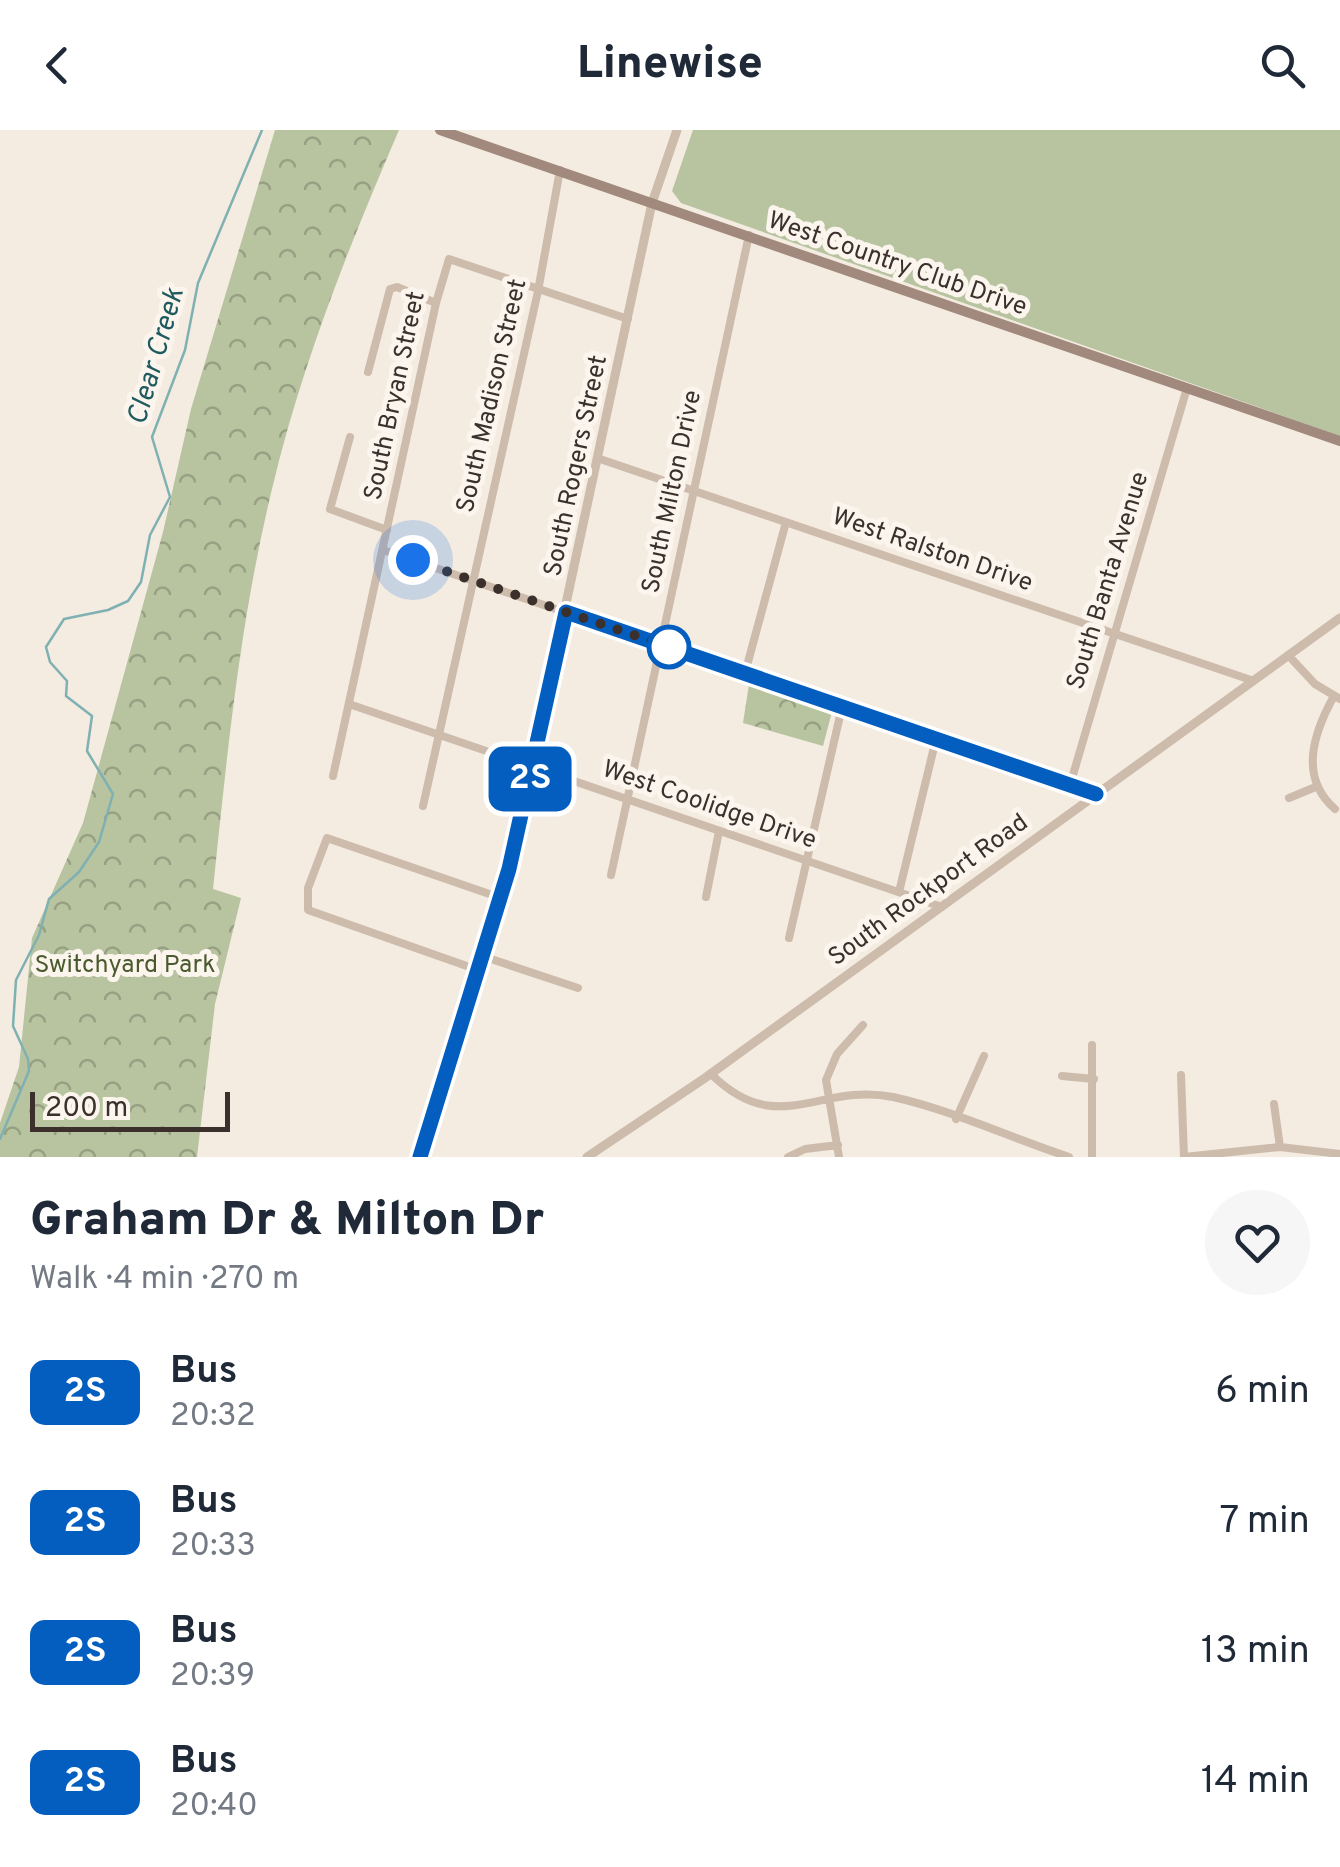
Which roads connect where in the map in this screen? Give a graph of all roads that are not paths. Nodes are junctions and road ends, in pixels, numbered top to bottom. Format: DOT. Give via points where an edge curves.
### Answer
graph roads {
  1 [pos="440,130"];
  2 [pos="676,130"];
  3 [pos="560,170"];
  4 [pos="652,202"];
  5 [pos="749,234"];
  6 [pos="538,292"];
  7 [pos="436,303"];
  8 [pos="628,320"];
  9 [pos="368,372"];
  10 [pos="1187,388"];
  11 [pos="350,436"];
  12 [pos="1340,441"];
  13 [pos="600,460"];
  14 [pos="694,490"];
  15 [pos="786,522"];
  16 [pos="388,530"];
  17 [pos="383,550"];
  18 [pos="472,580"];
  19 [pos="566,612"];
  20 [pos="1340,618"];
  21 [pos="1113,633"];
  22 [pos="661,644"];
  23 [pos="1288,655"];
  24 [pos="746,673"];
  25 [pos="1251,680"];
  26 [pos="1337,697"];
  27 [pos="349,704"];
  28 [pos="842,707"];
  29 [pos="438,736"];
  30 [pos="936,739"];
  31 [pos="532,767"];
  32 [pos="333,776"];
  33 [pos="1070,785"];
  34 [pos="1318,786"];
  35 [pos="1096,794"];
  36 [pos="628,798"];
  37 [pos="1289,798"];
  38 [pos="423,806"];
  39 [pos="1335,809"];
  40 [pos="718,831"];
  41 [pos="808,861"];
  42 [pos="611,876"];
  43 [pos="899,892"];
  44 [pos="706,897"];
  45 [pos="501,898"];
  46 [pos="942,907"];
  47 [pos="789,938"];
  48 [pos="482,956"];
  49 [pos="478,970"];
  50 [pos="578,988"];
  51 [pos="863,1026"];
  52 [pos="1092,1045"];
  53 [pos="984,1056"];
  54 [pos="711,1074"];
  55 [pos="1181,1075"];
  56 [pos="1062,1076"];
  57 [pos="1094,1079"];
  58 [pos="830,1100"];
  59 [pos="1274,1104"];
  60 [pos="956,1118"];
  61 [pos="838,1146"];
  62 [pos="1280,1147"];
  63 [pos="1321,1154"];
  64 [pos="1340,1154"];
  65 [pos="420,1157"];
  66 [pos="587,1157"];
  67 [pos="788,1157"];
  68 [pos="839,1157"];
  69 [pos="1069,1157"];
  70 [pos="1092,1157"];
  71 [pos="1184,1157"];
  1 -- 3 [label="main road, West Country Club Drive"];
  2 -- 4 [label="street, South Rogers Street"];
  3 -- 4 [label="main road, West Country Club Drive"];
  3 -- 6 [label="street, South Madison Street"];
  4 -- 5 [label="main road, West Country Club Drive"];
  4 -- 8 [label="street, South Rogers Street"];
  5 -- 10 [label="main road, West Country Club Drive"];
  5 -- 14 [label="street, South Milton Drive"];
  6 -- 7 [label="street, South Bryan Street" via="449,259"];
  6 -- 8 [label="street"];
  6 -- 18 [label="street, South Madison Street"];
  7 -- 9 [label="street" via="390,289"];
  7 -- 16 [label="street, South Bryan Street"];
  8 -- 13 [label="street, South Rogers Street"];
  10 -- 12 [label="main road, West Country Club Drive"];
  10 -- 21 [label="street, South Banta Avenue"];
  11 -- 16 [label="street" via="330,510"];
  13 -- 14 [label="street, West Ralston Drive"];
  13 -- 19 [label="street, South Rogers Street"];
  14 -- 15 [label="street, West Ralston Drive"];
  14 -- 22 [label="street, South Milton Drive"];
  15 -- 21 [label="street, West Ralston Drive"];
  15 -- 24 [label="street"];
  16 -- 17 [label="street, South Bryan Street"];
  17 -- 18 [label="street"];
  17 -- 27 [label="street, South Bryan Street"];
  18 -- 19 [label="street"];
  18 -- 29 [label="street, South Madison Street"];
  19 -- 22 [label="street"];
  19 -- 31 [label="street, South Rogers Street"];
  20 -- 23 [label="street, South Rockport Road"];
  21 -- 25 [label="street, West Ralston Drive"];
  21 -- 33 [label="street, South Banta Avenue"];
  22 -- 24 [label="street"];
  22 -- 36 [label="street, South Milton Drive"];
  23 -- 25 [label="street, South Rockport Road"];
  23 -- 26 [label="street"];
  24 -- 28 [label="street"];
  25 -- 35 [label="street, South Rockport Road"];
  26 -- 34 [label="street" via="1314,739"];
  27 -- 29 [label="street, West Coolidge Drive"];
  27 -- 32 [label="street, South Bryan Street"];
  28 -- 30 [label="street"];
  28 -- 41 [label="street"];
  29 -- 31 [label="street, West Coolidge Drive"];
  29 -- 38 [label="street, South Madison Street"];
  30 -- 33 [label="street"];
  30 -- 43 [label="street"];
  31 -- 36 [label="street, West Coolidge Drive"];
  31 -- 45 [label="street, South Rogers Street"];
  33 -- 35 [label="street"];
  34 -- 37 [label="street"];
  34 -- 39 [label="street"];
  35 -- 46 [label="street, South Rockport Road"];
  36 -- 40 [label="street, West Coolidge Drive"];
  36 -- 42 [label="street, South Milton Drive"];
  40 -- 41 [label="street, West Coolidge Drive"];
  40 -- 44 [label="street"];
  41 -- 43 [label="street, West Coolidge Drive"];
  41 -- 47 [label="street"];
  43 -- 46 [label="street, West Coolidge Drive"];
  45 -- 48 [label="street, South Rogers Street"];
  45 -- 49 [label="street" via="327,838 308,888 308,910"];
  46 -- 54 [label="street, South Rockport Road"];
  48 -- 49 [label="street, South Rogers Street"];
  48 -- 50 [label="street"];
  49 -- 65 [label="street, South Rogers Street"];
  51 -- 58 [label="street" via="830,1065"];
  52 -- 57 [label="street"];
  53 -- 60 [label="street"];
  54 -- 58 [label="street" via="736,1096 761,1106"];
  54 -- 66 [label="street, South Rockport Road"];
  55 -- 71 [label="street"];
  56 -- 57 [label="street"];
  57 -- 70 [label="street"];
  58 -- 60 [label="street" via="884,1096"];
  58 -- 61 [label="street"];
  59 -- 62 [label="street"];
  60 -- 69 [label="street"];
  61 -- 67 [label="street"];
  61 -- 68 [label="street"];
  62 -- 63 [label="street"];
  62 -- 71 [label="street"];
  63 -- 64 [label="street"];
}
